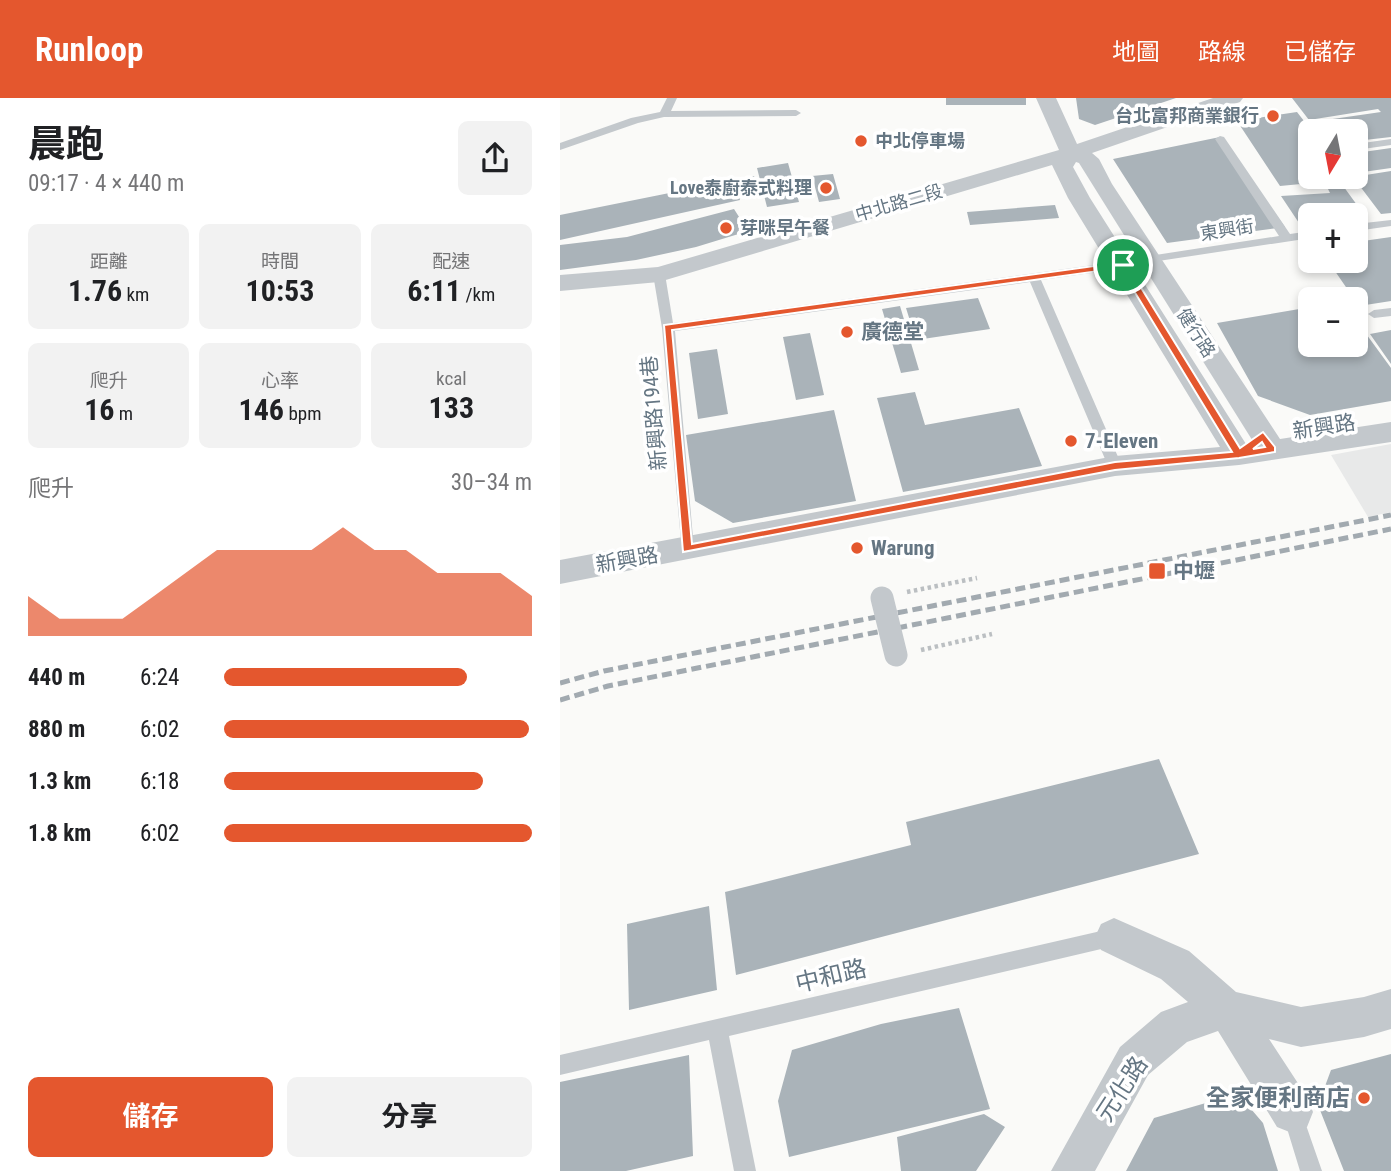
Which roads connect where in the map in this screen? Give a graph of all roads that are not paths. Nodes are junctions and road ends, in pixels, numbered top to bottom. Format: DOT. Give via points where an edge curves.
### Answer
graph roads {
  1 [pos="672,98"];
  2 [pos="1046,98"];
  3 [pos="1233,98"];
  4 [pos="796,113"];
  5 [pos="664,114"];
  6 [pos="1220,139"];
  7 [pos="1391,142"];
  8 [pos="1368,145"];
  9 [pos="560,146"];
  10 [pos="1071,153"];
  11 [pos="1391,223"];
  12 [pos="1368,226"];
  13 [pos="1298,236"];
  14 [pos="1286,237"];
  15 [pos="1149,260"];
  16 [pos="1123,265"];
  17 [pos="659,274"];
  18 [pos="1034,277"];
  19 [pos="560,283"];
  20 [pos="1391,312"];
  21 [pos="1374,314"];
  22 [pos="668,328"];
  23 [pos="1391,416"];
  24 [pos="1391,432"];
  25 [pos="1267,443"];
  26 [pos="1239,455"];
  27 [pos="1115,466"];
  28 [pos="687,549"];
  29 [pos="560,572"];
  30 [pos="882,598"];
  31 [pos="896,655"];
  32 [pos="1114,937"];
  33 [pos="1226,1009"];
  34 [pos="1391,1009"];
  35 [pos="717,1028"];
  36 [pos="560,1065"];
  37 [pos="1292,1112"];
  38 [pos="745,1171"];
  39 [pos="1072,1171"];
  40 [pos="1311,1171"];
  1 -- 5 [label="lane"];
  2 -- 10 [label="street, 健行路"];
  3 -- 10 [label="street, 中北路二段"];
  4 -- 5 [label="lane"];
  5 -- 9 [label="lane"];
  6 -- 14 [label="lane"];
  7 -- 8 [label="lane"];
  10 -- 15 [label="street, 健行路" via="1088,159"];
  10 -- 16 [label="street, 健行路" via="1062,167"];
  10 -- 17 [label="street, 中北路二段"];
  11 -- 12 [label="lane"];
  13 -- 14 [label="lane, 東興街"];
  14 -- 15 [label="lane, 東興街"];
  15 -- 25 [label="street, 健行路"];
  16 -- 18 [label="lane"];
  16 -- 26 [label="street, 健行路"];
  17 -- 19 [label="street, 中北路二段"];
  17 -- 22 [label="lane, 新興路194巷"];
  18 -- 22 [label="lane"];
  18 -- 27 [label="lane"];
  20 -- 21 [label="lane"];
  22 -- 28 [label="lane, 新興路194巷"];
  23 -- 25 [label="street, 新興路"];
  24 -- 25 [label="street"];
  25 -- 26 [label="street, 新興路"];
  26 -- 27 [label="street, 新興路"];
  27 -- 28 [label="street, 新興路"];
  28 -- 29 [label="street, 新興路"];
  30 -- 31 [label="street, bridge"];
  32 -- 33 [label="street" via="1175,965"];
  32 -- 35 [label="lane, 中和路"];
  33 -- 34 [label="street" via="1301,1027"];
  33 -- 37 [label="street"];
  33 -- 39 [label="street, 元化路" via="1175,1026 1135,1061"];
  35 -- 36 [label="lane, 中和路"];
  35 -- 38 [label="lane"];
  37 -- 40 [label="lane"];
}
